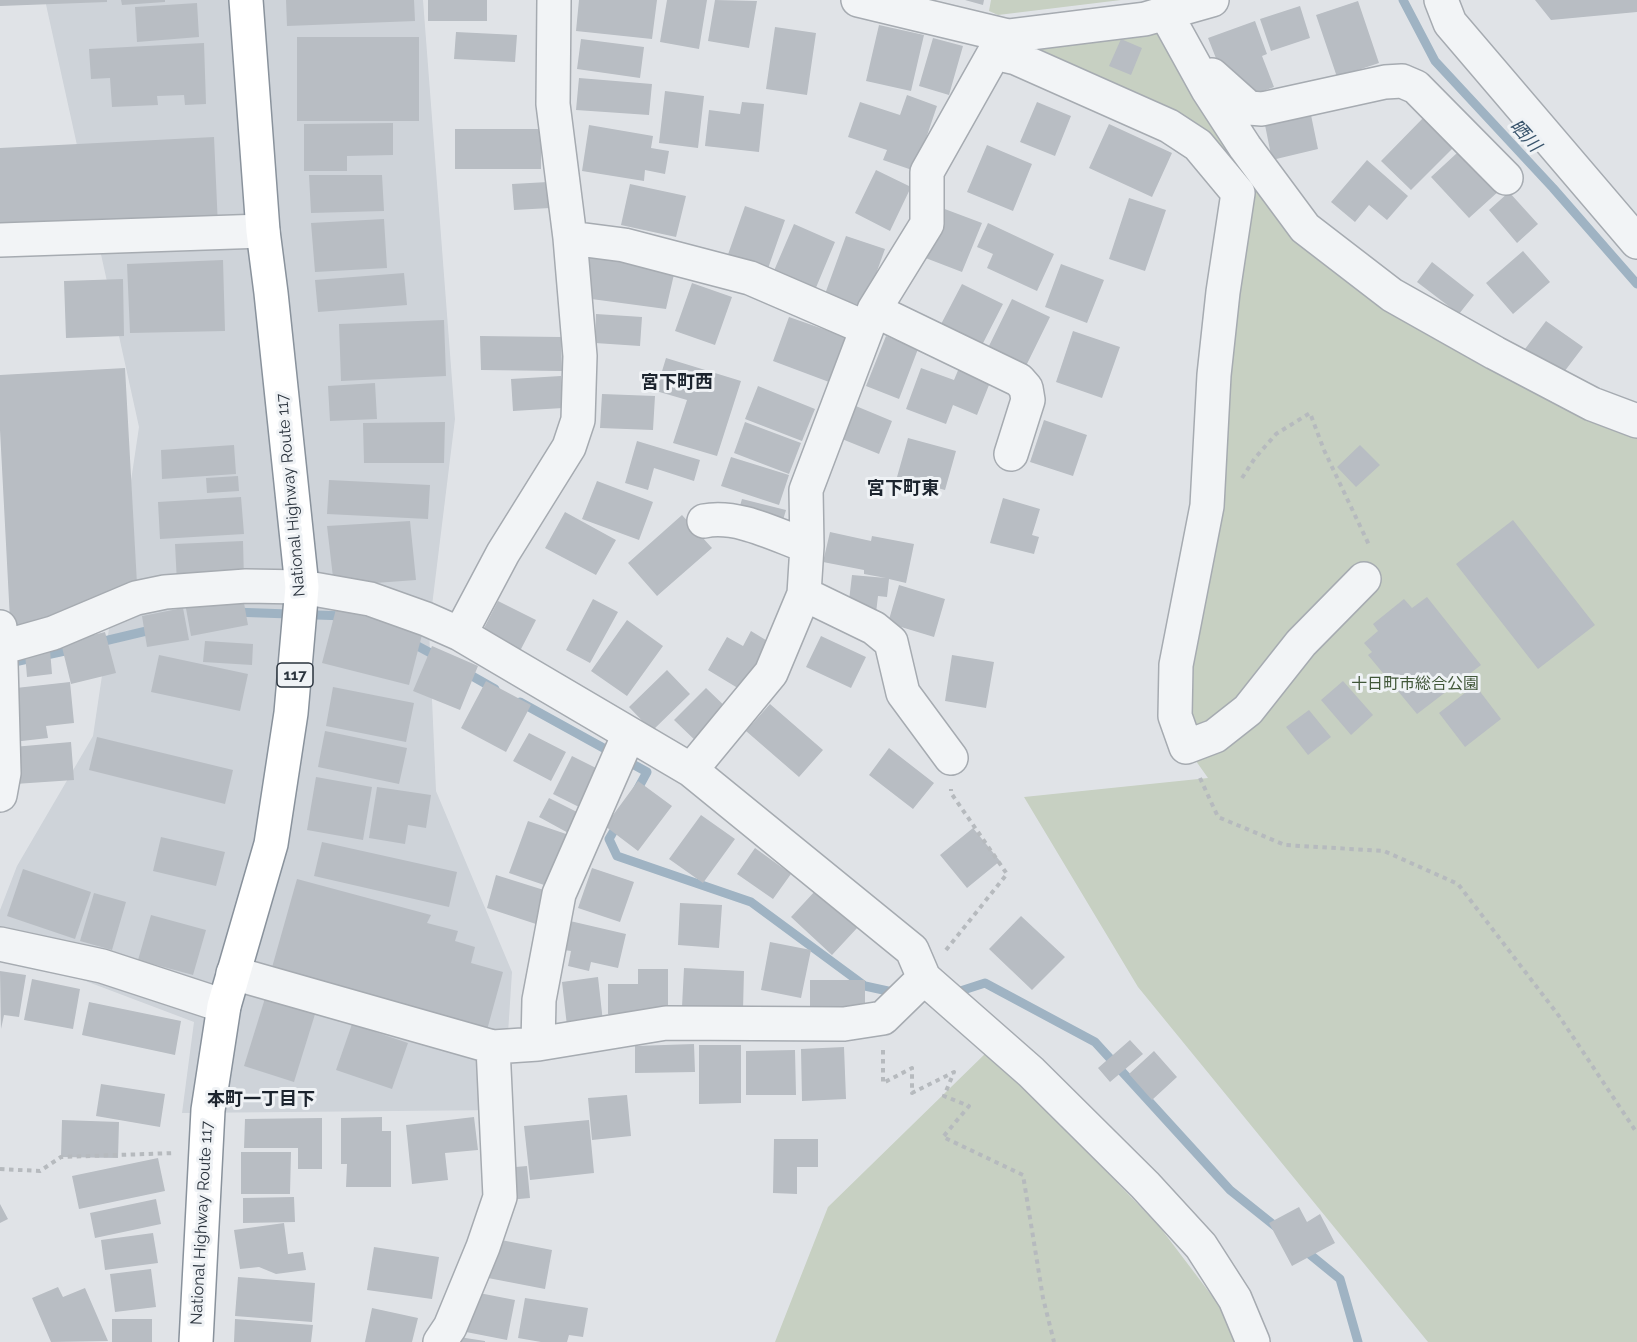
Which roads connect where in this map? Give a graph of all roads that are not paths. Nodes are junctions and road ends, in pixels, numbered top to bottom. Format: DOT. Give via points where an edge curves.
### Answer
graph roads {
  1 [pos="246,0"];
  2 [pos="554,0"];
  3 [pos="858,0"];
  4 [pos="1210,0"];
  5 [pos="1441,0"];
  6 [pos="1150,11"];
  7 [pos="1001,45"];
  8 [pos="1187,53"];
  9 [pos="1506,178"];
  10 [pos="263,231"];
  11 [pos="570,238"];
  12 [pos="0,240"];
  13 [pos="1637,242"];
  14 [pos="870,319"];
  15 [pos="1637,421"];
  16 [pos="1011,454"];
  17 [pos="704,521"];
  18 [pos="807,546"];
  19 [pos="1364,579"];
  20 [pos="302,587"];
  21 [pos="804,594"];
  22 [pos="460,634"];
  23 [pos="0,640"];
  24 [pos="629,734"];
  25 [pos="951,758"];
  26 [pos="691,770"];
  27 [pos="0,795"];
  28 [pos="0,944"];
  29 [pos="233,973"];
  30 [pos="924,978"];
  31 [pos="224,1005"];
  32 [pos="538,1044"];
  33 [pos="493,1047"];
  34 [pos="196,1342"];
  35 [pos="440,1342"];
  36 [pos="1253,1342"];
  1 -- 10 [label="highway, National Highway Route 117 / 117"];
  2 -- 11 [label="street" via="553,104"];
  3 -- 7 [label="street"];
  4 -- 6 [label="street"];
  5 -- 13 [label="street" via="1450,23"];
  6 -- 7 [label="street"];
  6 -- 8 [label="street"];
  7 -- 14 [label="street" via="927,172 927,224"];
  7 -- 19 [label="street" via="1016,58 1169,126 1198,145 1238,194 1214,375 1209,489 1176,665 1175,717 1186,747 1215,736 1248,710 1301,644"];
  8 -- 9 [label="street" via="1249,108 1262,109 1402,81 1416,87"];
  8 -- 15 [label="street" via="1245,147 1305,228 1392,295 1592,404"];
  10 -- 12 [label="street"];
  10 -- 20 [label="highway, National Highway Route 117 / 117"];
  11 -- 14 [label="street" via="624,245 750,278"];
  11 -- 22 [label="street" via="580,356 578,420 569,447 503,553"];
  14 -- 16 [label="street" via="1019,380 1026,388 1028,400"];
  14 -- 18 [label="street" via="806,490"];
  17 -- 18 [label="street" via="732,520"];
  18 -- 21 [label="street"];
  20 -- 22 [label="street" via="370,599"];
  20 -- 23 [label="street" via="246,586 165,592 136,598 53,633"];
  20 -- 29 [label="highway, National Highway Route 117 / 117" via="292,703 271,844"];
  21 -- 25 [label="street" via="874,628 891,642 903,693"];
  21 -- 26 [label="street" via="771,674"];
  22 -- 24 [label="street"];
  23 -- 27 [label="street" via="4,773"];
  24 -- 26 [label="street"];
  24 -- 32 [label="street" via="559,894 539,1000"];
  26 -- 30 [label="street" via="912,950"];
  28 -- 31 [label="street" via="102,966"];
  29 -- 31 [label="highway, National Highway Route 117 / 117"];
  29 -- 33 [label="street"];
  30 -- 32 [label="street" via="883,1018 844,1024 666,1023"];
  30 -- 36 [label="street" via="1031,1072 1193,1238 1235,1299"];
  31 -- 34 [label="highway, National Highway Route 117 / 117" via="208,1110"];
  32 -- 33 [label="street"];
  33 -- 35 [label="street" via="500,1197 450,1327"];
}
